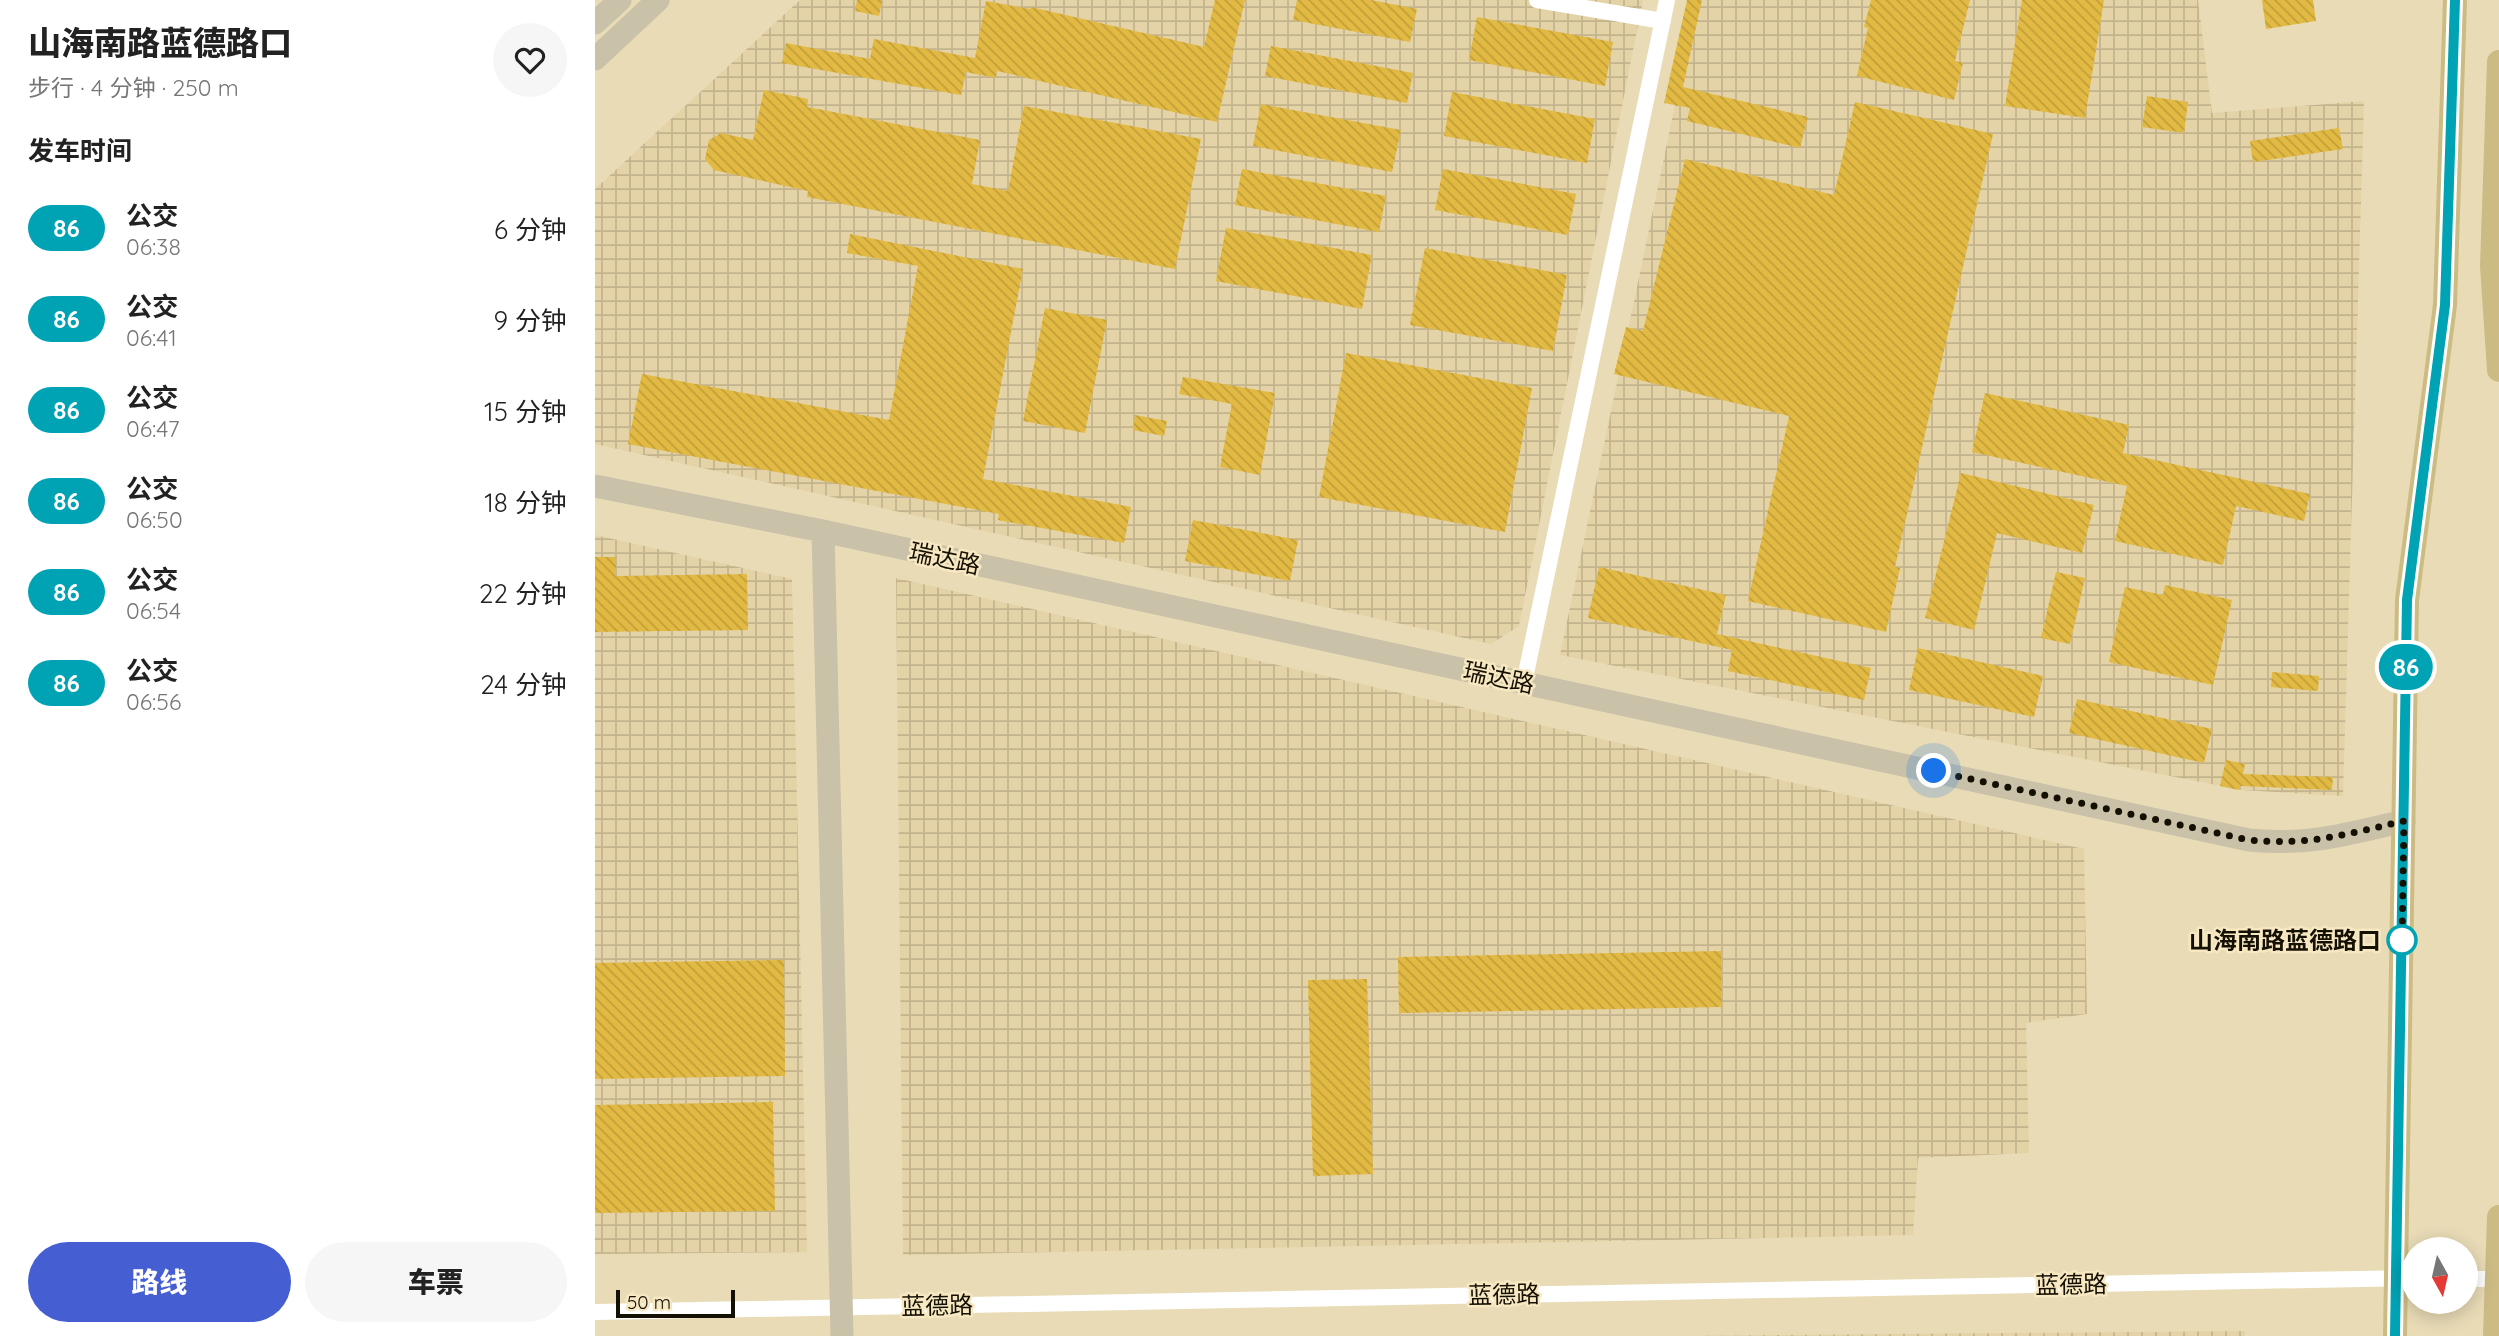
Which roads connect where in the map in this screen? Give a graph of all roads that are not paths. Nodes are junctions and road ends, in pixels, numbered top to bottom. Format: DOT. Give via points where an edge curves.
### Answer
graph roads {
  1 [pos="620,0"];
  2 [pos="658,0"];
  3 [pos="1537,0"];
  4 [pos="1667,0"];
  5 [pos="2455,0"];
  6 [pos="1663,21"];
  7 [pos="595,23"];
  8 [pos="595,59"];
  9 [pos="2499,62"];
  10 [pos="2499,370"];
  11 [pos="595,486"];
  12 [pos="823,531"];
  13 [pos="1524,683"];
  14 [pos="2404,821"];
  15 [pos="2499,1217"];
  16 [pos="2404,1237"];
  17 [pos="2401,1278"];
  18 [pos="2478,1279"];
  19 [pos="2498,1279"];
  20 [pos="2401,1297"];
  21 [pos="842,1307"];
  22 [pos="595,1312"];
  23 [pos="842,1336"];
  24 [pos="2395,1336"];
  25 [pos="2494,1336"];
  1 -- 7 [label="street"];
  2 -- 8 [label="street"];
  3 -- 6 [label="street"];
  4 -- 6 [label="street"];
  5 -- 14 [label="main road" via="2445,305 2407,600"];
  6 -- 13 [label="street"];
  9 -- 10 [label="main road" via="2492,267"];
  11 -- 12 [label="street, 瑞达路"];
  12 -- 13 [label="street, 瑞达路"];
  12 -- 21 [label="street"];
  13 -- 14 [label="street, 瑞达路" via="2249,840 2317,841"];
  14 -- 16 [label="main road"];
  15 -- 19 [label="main road"];
  17 -- 21 [label="street, 蓝德路"];
  18 -- 19 [label="street"];
  19 -- 25 [label="main road"];
  20 -- 24 [label="main road"];
  21 -- 22 [label="street, 蓝德路"];
  21 -- 23 [label="street"];
}
